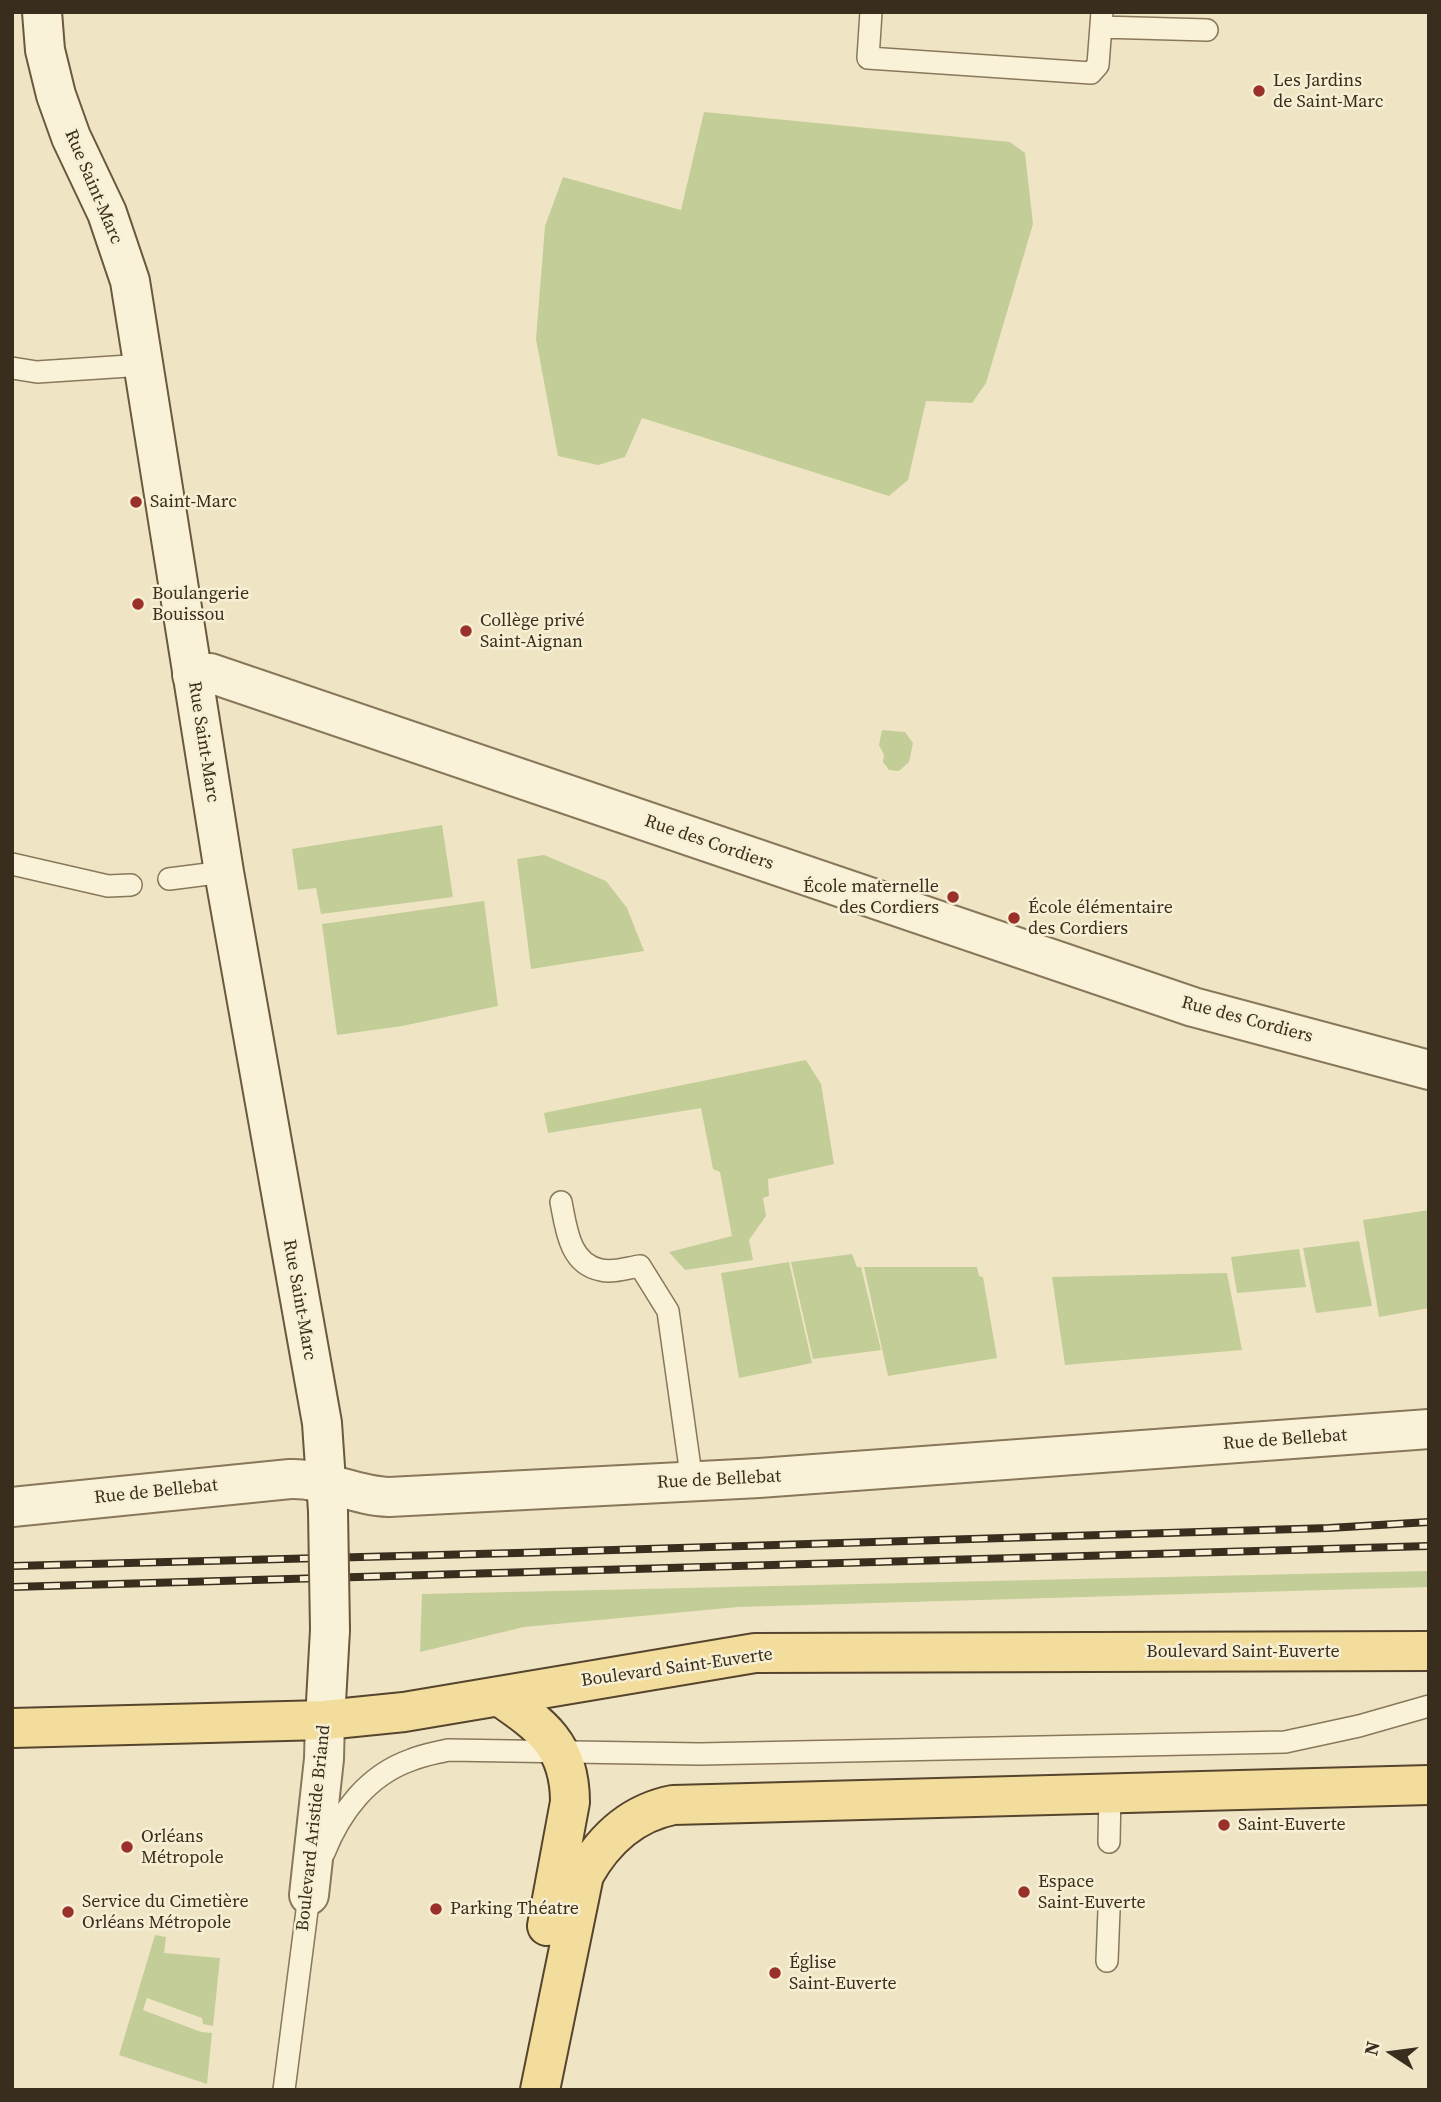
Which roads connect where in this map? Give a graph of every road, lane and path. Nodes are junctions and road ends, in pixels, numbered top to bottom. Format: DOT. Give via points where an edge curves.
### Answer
graph roads {
  1 [pos="42,12"];
  2 [pos="871,12"];
  3 [pos="1102,19"];
  4 [pos="1207,30"];
  5 [pos="144,365"];
  6 [pos="12,368"];
  7 [pos="192,675"];
  8 [pos="12,864"];
  9 [pos="224,872"];
  10 [pos="169,879"];
  11 [pos="131,885"];
  12 [pos="1429,1070"];
  13 [pos="561,1202"];
  14 [pos="1429,1429"];
  15 [pos="692,1482"];
  16 [pos="327,1496"];
  17 [pos="12,1507"];
  18 [pos="1429,1651"];
  19 [pos="499,1696"];
  20 [pos="1429,1706"];
  21 [pos="12,1711"];
  22 [pos="325,1720"];
  23 [pos="100,1726"];
  24 [pos="12,1728"];
  25 [pos="558,1751"];
  26 [pos="1429,1785"];
  27 [pos="1110,1794"];
  28 [pos="1110,1842"];
  29 [pos="309,1895"];
  30 [pos="1109,1910"];
  31 [pos="1107,1961"];
  32 [pos="552,2026"];
  33 [pos="284,2090"];
  34 [pos="540,2090"];
  1 -- 5 [label="street, Rue Saint-Marc" via="56,95 107,213 130,281"];
  2 -- 3 [label="lane" via="868,58 1091,73 1098,65"];
  3 -- 4 [label="lane"];
  5 -- 6 [label="lane" via="37,372"];
  5 -- 7 [label="street, Rue Saint-Marc"];
  7 -- 9 [label="street, Rue Saint-Marc"];
  7 -- 12 [label="street, Rue des Cordiers" via="218,675 1193,1007"];
  8 -- 11 [label="lane" via="108,886"];
  9 -- 10 [label="lane"];
  9 -- 16 [label="street, Rue Saint-Marc" via="322,1423"];
  13 -- 15 [label="lane" via="567,1235 584,1262 610,1271 640,1266 668,1311"];
  14 -- 15 [label="street, Rue de Bellebat"];
  15 -- 16 [label="street, Rue de Bellebat" via="389,1497 348,1490"];
  16 -- 17 [label="street, Rue de Bellebat" via="309,1478"];
  16 -- 22 [label="street, Boulevard Aristide Briand, bridge" via="330,1630"];
  18 -- 19 [label="main road, Boulevard Saint-Euverte" via="755,1653"];
  19 -- 22 [label="main road, Boulevard Saint-Euverte"];
  19 -- 25 [label="main road" via="546,1731"];
  20 -- 25 [label="lane" via="1285,1742 700,1754"];
  21 -- 23 [label="main road"];
  22 -- 23 [label="main road, Boulevard Saint-Euverte"];
  22 -- 29 [label="street, Boulevard Aristide Briand"];
  23 -- 24 [label="main road, Boulevard Saint-Euverte"];
  25 -- 29 [label="lane" via="448,1750 381,1774 360,1791 331,1836"];
  25 -- 32 [label="main road" via="567,1772 570,1802 546,1930"];
  26 -- 27 [label="main road"];
  27 -- 28 [label="lane"];
  27 -- 32 [label="main road" via="657,1808 619,1830 584,1875"];
  29 -- 33 [label="lane, Boulevard Aristide Briand"];
  30 -- 31 [label="lane"];
  32 -- 34 [label="main road"];
}
